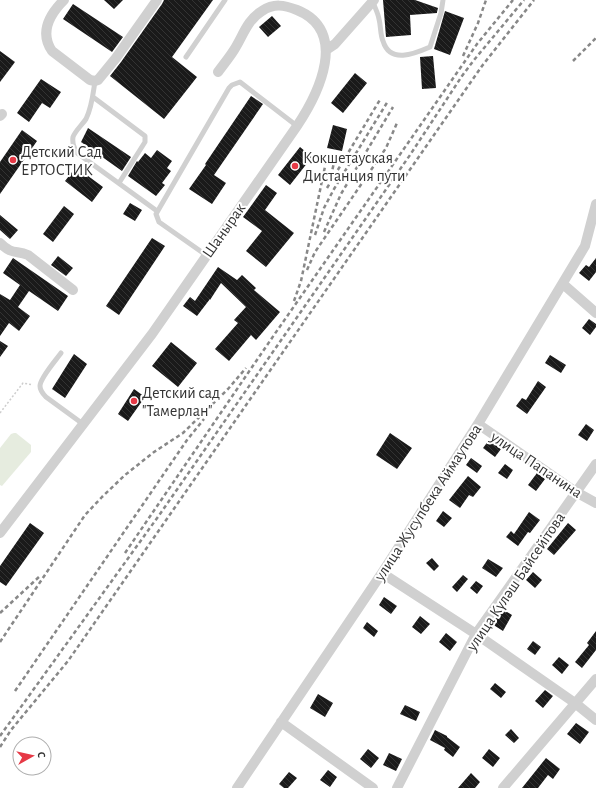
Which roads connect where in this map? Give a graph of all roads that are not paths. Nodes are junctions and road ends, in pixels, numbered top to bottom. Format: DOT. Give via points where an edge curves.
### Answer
graph roads {
  1 [pos="64,0"];
  2 [pos="157,0"];
  3 [pos="225,0"];
  4 [pos="443,0"];
  5 [pos="373,1"];
  6 [pos="326,50"];
  7 [pos="186,57"];
  8 [pos="218,72"];
  9 [pos="95,81"];
  10 [pos="93,97"];
  11 [pos="297,126"];
  12 [pos="119,183"];
  13 [pos="596,204"];
  14 [pos="157,210"];
  15 [pos="0,243"];
  16 [pos="206,255"];
  17 [pos="563,284"];
  18 [pos="73,290"];
  19 [pos="596,313"];
  20 [pos="61,353"];
  21 [pos="83,424"];
  22 [pos="478,424"];
  23 [pos="596,464"];
  24 [pos="576,492"];
  25 [pos="596,503"];
  26 [pos="1,528"];
  27 [pos="382,573"];
  28 [pos="476,634"];
  29 [pos="596,679"];
  30 [pos="575,703"];
  31 [pos="596,720"];
  32 [pos="281,722"];
  33 [pos="237,788"];
  34 [pos="373,788"];
  35 [pos="397,788"];
  36 [pos="503,788"];
  1 -- 9 [label="street" via="54,10 46,28 48,45 52,51 90,80"];
  2 -- 9 [label="street" via="116,58"];
  3 -- 7 [label="lane"];
  4 -- 5 [label="lane" via="430,47 416,54 399,56 388,50 383,41"];
  5 -- 6 [label="street" via="335,44"];
  6 -- 8 [label="street, Шанырак" via="323,33 314,22 287,6 273,6 260,12 249,24"];
  6 -- 11 [label="street, Шанырак" via="318,87"];
  9 -- 10 [label="lane"];
  10 -- 12 [label="lane" via="86,117 74,136 74,148"];
  10 -- 12 [label="lane" via="145,136 145,142"];
  11 -- 14 [label="lane" via="240,82 232,85"];
  11 -- 16 [label="street, Шанырак"];
  12 -- 14 [label="lane"];
  13 -- 17 [label="street, улица Жусупбека Аймаутова" via="585,246"];
  14 -- 16 [label="lane" via="156,217 159,222"];
  15 -- 18 [label="street" via="12,252 28,256"];
  16 -- 21 [label="street, Шанырак" via="152,334"];
  17 -- 19 [label="street"];
  17 -- 22 [label="street, улица Жусупбека Аймаутова"];
  20 -- 21 [label="lane" via="44,376 40,387 46,397"];
  21 -- 26 [label="street, Шанырак"];
  22 -- 24 [label="street, улица Папанина"];
  22 -- 27 [label="street, улица Жусупбека Аймаутова"];
  23 -- 24 [label="street, улица Күләш Байсейітова"];
  24 -- 25 [label="street, улица Папанина"];
  24 -- 28 [label="street, улица Күләш Байсейітова"];
  27 -- 28 [label="street"];
  27 -- 32 [label="street, улица Жусупбека Аймаутова"];
  28 -- 30 [label="street"];
  28 -- 35 [label="street, улица Күләш Байсейітова"];
  29 -- 30 [label="street"];
  30 -- 31 [label="street"];
  30 -- 36 [label="street"];
  32 -- 33 [label="street, улица Жусупбека Аймаутова"];
  32 -- 34 [label="street"];
}
